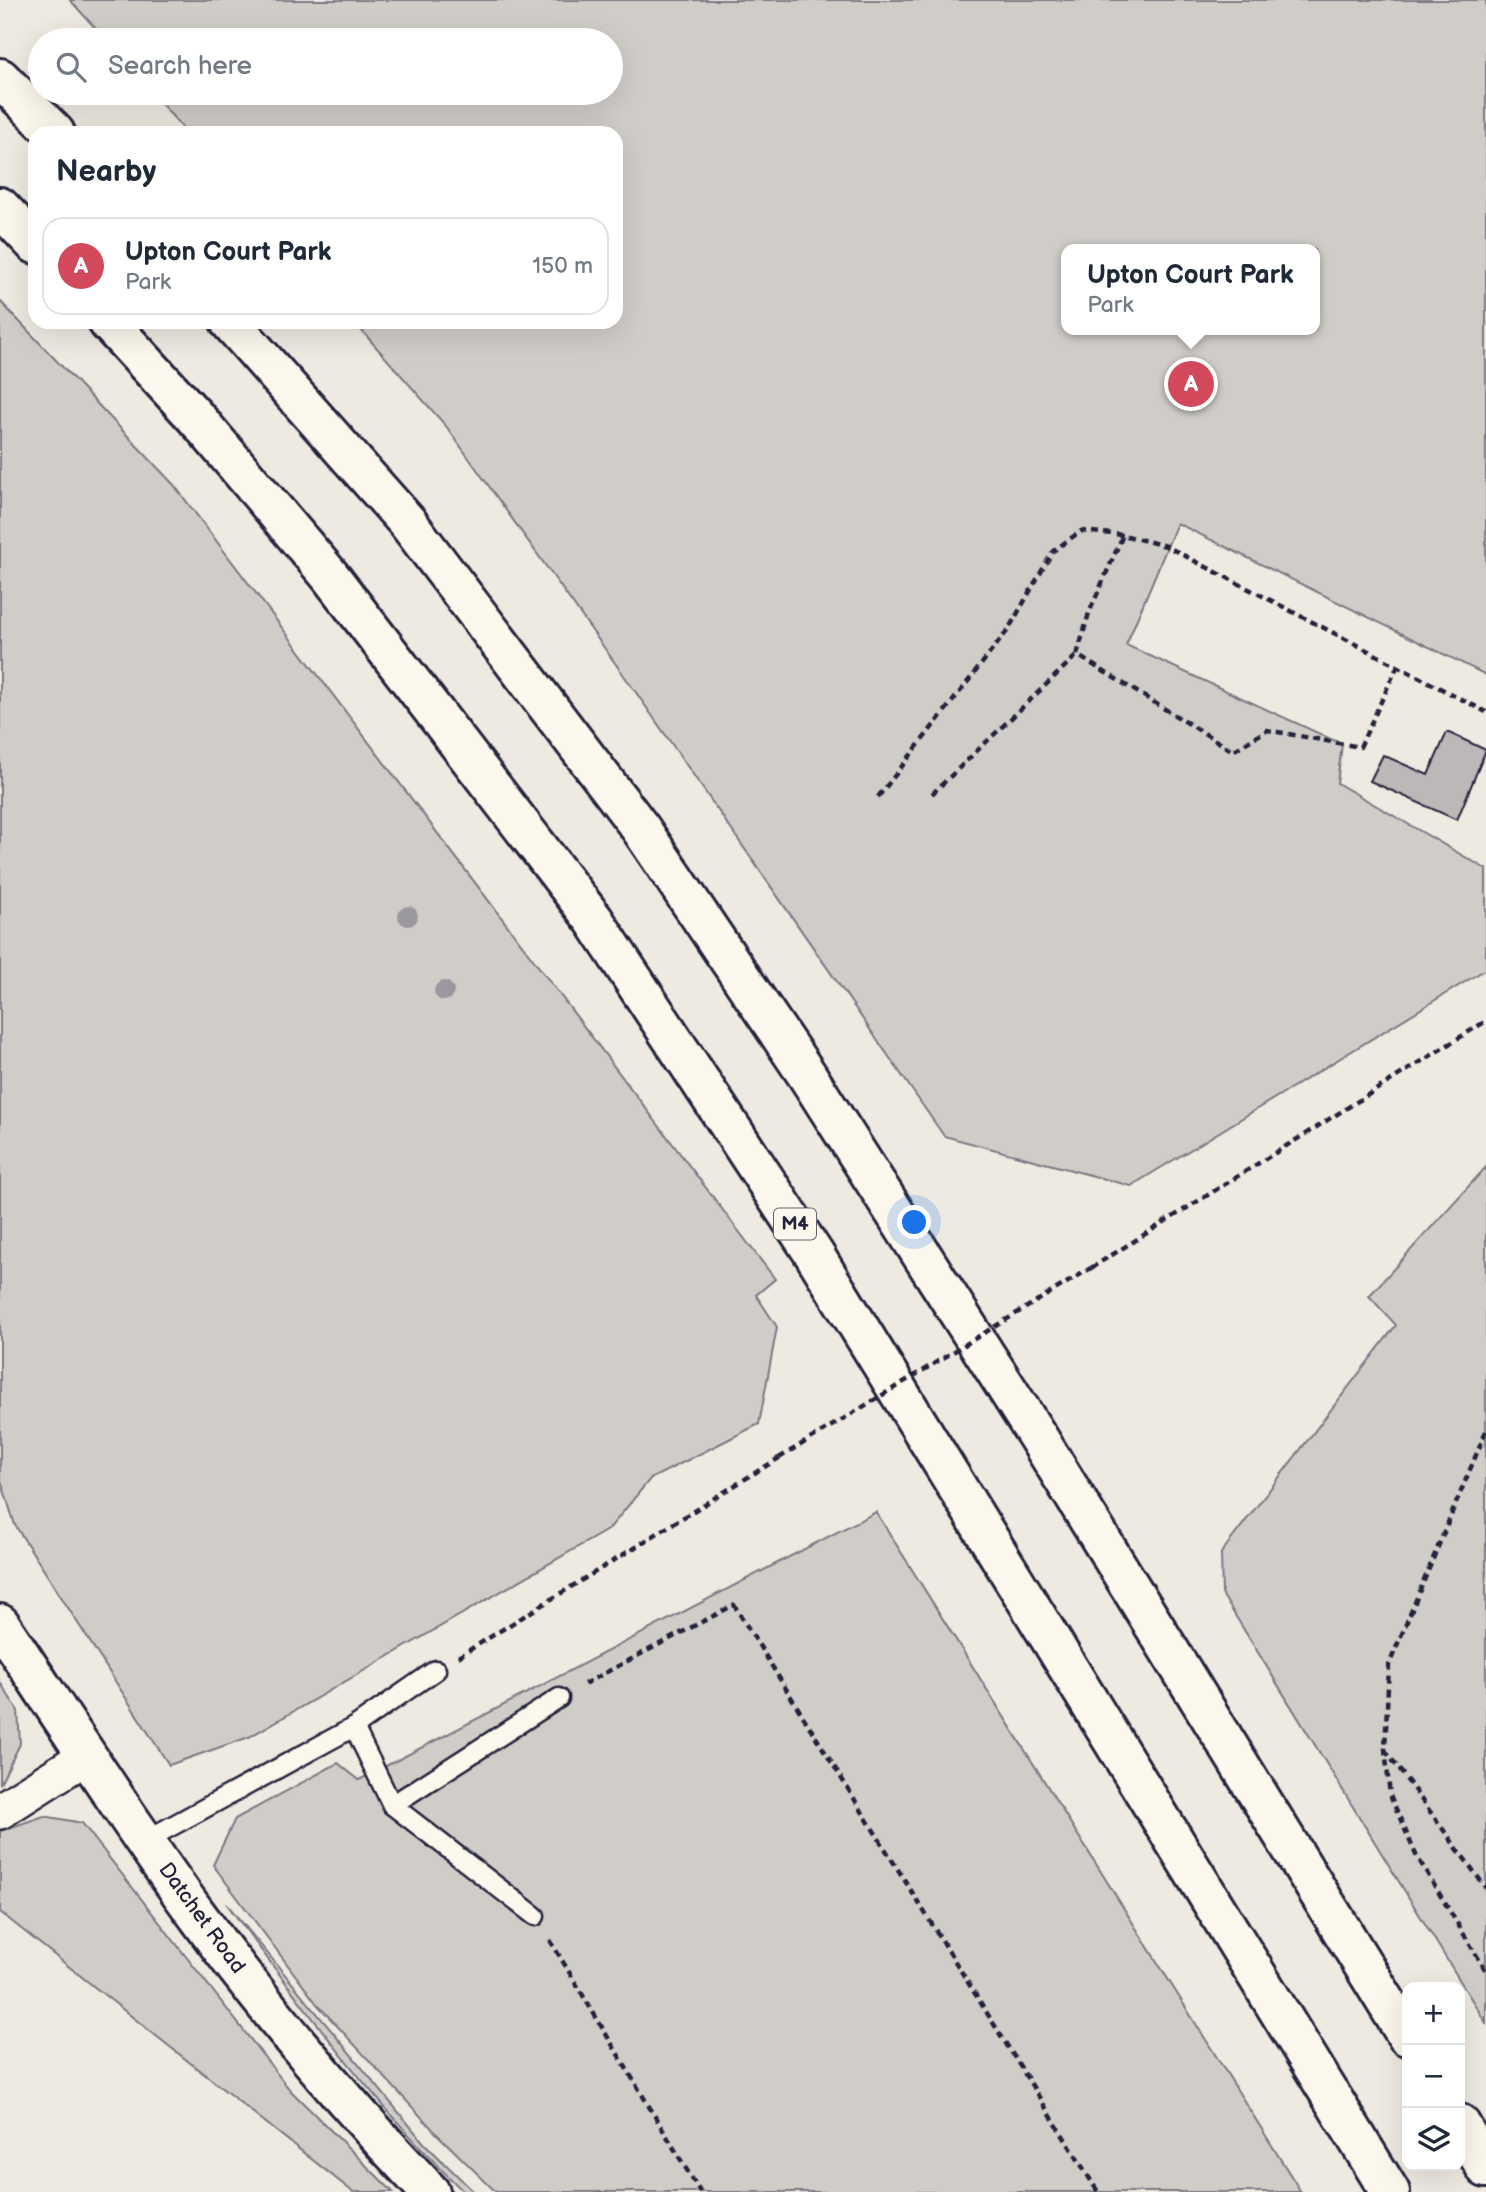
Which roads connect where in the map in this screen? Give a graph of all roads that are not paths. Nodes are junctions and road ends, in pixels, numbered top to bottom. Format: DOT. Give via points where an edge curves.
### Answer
graph roads {
  1 [pos="0,78"];
  2 [pos="48,126"];
  3 [pos="0,207"];
  4 [pos="28,237"];
  5 [pos="114,329"];
  6 [pos="236,329"];
  7 [pos="0,1624"];
  8 [pos="436,1670"];
  9 [pos="559,1698"];
  10 [pos="354,1727"];
  11 [pos="88,1755"];
  12 [pos="393,1805"];
  13 [pos="0,1811"];
  14 [pos="146,1840"];
  15 [pos="535,1916"];
  16 [pos="1402,2028"];
  17 [pos="1465,2132"];
  18 [pos="1486,2168"];
  19 [pos="430,2192"];
  20 [pos="1390,2192"];
  1 -- 2 [label="main road"];
  3 -- 4 [label="main road"];
  5 -- 20 [label="main road, M4" via="198,419 330,576 594,920 814,1254"];
  6 -- 16 [label="main road" via="408,523 640,829 807,1074"];
  7 -- 11 [label="main road, Datchet Road"];
  8 -- 10 [label="lane"];
  9 -- 12 [label="lane"];
  10 -- 12 [label="lane"];
  10 -- 14 [label="lane"];
  11 -- 13 [label="street"];
  11 -- 14 [label="main road, Datchet Road"];
  12 -- 15 [label="lane"];
  14 -- 19 [label="main road, Datchet Road" via="276,2019"];
  17 -- 18 [label="main road"];
}
